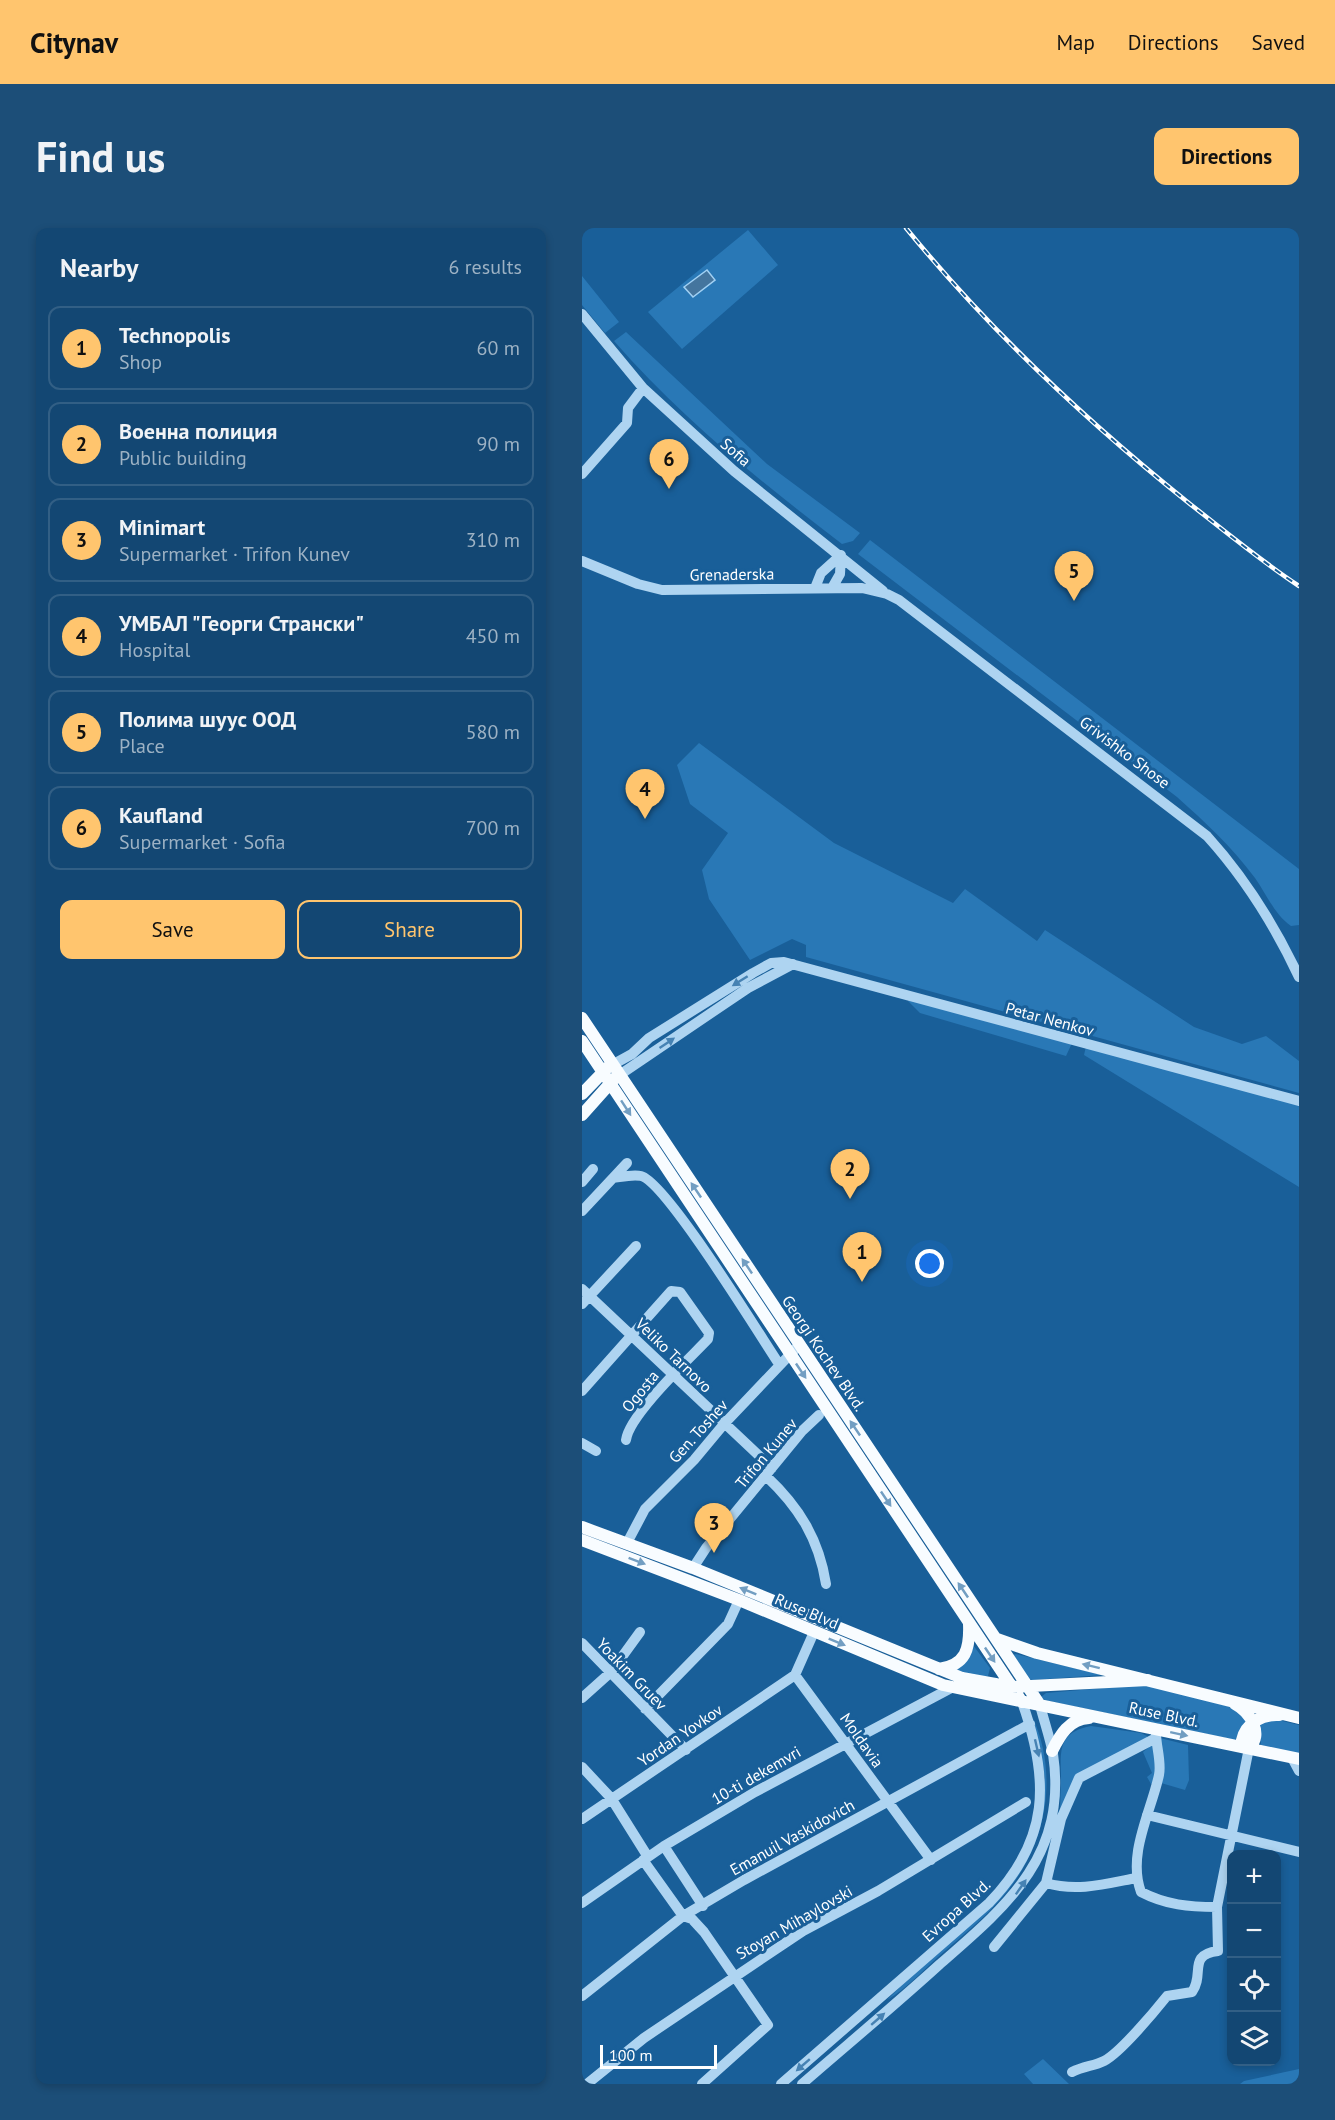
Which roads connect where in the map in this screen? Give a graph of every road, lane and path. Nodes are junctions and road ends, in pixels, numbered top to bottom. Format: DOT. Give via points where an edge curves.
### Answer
graph roads {
  1 [pos="582,314"];
  2 [pos="643,388"];
  3 [pos="582,474"];
  4 [pos="841,555"];
  5 [pos="582,561"];
  6 [pos="814,588"];
  7 [pos="831,588"];
  8 [pos="887,594"];
  9 [pos="1299,977"];
  10 [pos="582,1018"];
  11 [pos="582,1041"];
  12 [pos="610,1074"];
  13 [pos="582,1094"];
  14 [pos="1299,1101"];
  15 [pos="582,1115"];
  16 [pos="627,1163"];
  17 [pos="593,1169"];
  18 [pos="614,1178"];
  19 [pos="582,1182"];
  20 [pos="582,1211"];
  21 [pos="636,1246"];
  22 [pos="746,1287"];
  23 [pos="584,1296"];
  24 [pos="745,1312"];
  25 [pos="630,1334"];
  26 [pos="799,1345"];
  27 [pos="789,1353"];
  28 [pos="779,1364"];
  29 [pos="673,1374"];
  30 [pos="582,1391"];
  31 [pos="819,1415"];
  32 [pos="724,1424"];
  33 [pos="626,1440"];
  34 [pos="582,1443"];
  35 [pos="596,1451"];
  36 [pos="769,1472"];
  37 [pos="582,1527"];
  38 [pos="582,1540"];
  39 [pos="627,1543"];
  40 [pos="693,1568"];
  41 [pos="826,1584"];
  42 [pos="739,1600"];
  43 [pos="969,1623"];
  44 [pos="640,1632"];
  45 [pos="814,1632"];
  46 [pos="995,1639"];
  47 [pos="582,1643"];
  48 [pos="938,1669"];
  49 [pos="611,1672"];
  50 [pos="795,1675"];
  51 [pos="1148,1680"];
  52 [pos="953,1687"];
  53 [pos="1028,1687"];
  54 [pos="1012,1688"];
  55 [pos="1216,1696"];
  56 [pos="582,1698"];
  57 [pos="1022,1702"];
  58 [pos="1040,1705"];
  59 [pos="645,1709"];
  60 [pos="1098,1717"];
  61 [pos="1298,1718"];
  62 [pos="1253,1722"];
  63 [pos="1030,1724"];
  64 [pos="1156,1733"];
  65 [pos="847,1742"];
  66 [pos="1249,1748"];
  67 [pos="686,1750"];
  68 [pos="1052,1751"];
  69 [pos="1296,1758"];
  70 [pos="582,1767"];
  71 [pos="1299,1771"];
  72 [pos="611,1798"];
  73 [pos="886,1801"];
  74 [pos="1026,1802"];
  75 [pos="1147,1815"];
  76 [pos="582,1819"];
  77 [pos="1232,1836"];
  78 [pos="664,1846"];
  79 [pos="1299,1852"];
  80 [pos="646,1859"];
  81 [pos="931,1860"];
  82 [pos="1136,1878"];
  83 [pos="1046,1883"];
  84 [pos="582,1903"];
  85 [pos="703,1906"];
  86 [pos="1217,1907"];
  87 [pos="683,1916"];
  88 [pos="994,1947"];
  89 [pos="733,1975"];
  90 [pos="582,1996"];
  91 [pos="1072,2072"];
  92 [pos="587,2084"];
  93 [pos="702,2084"];
  94 [pos="781,2084"];
  95 [pos="802,2084"];
  1 -- 2 [label="street, Sofia"];
  2 -- 3 [label="street" via="628,408 627,423"];
  2 -- 4 [label="street, Sofia" via="734,471"];
  4 -- 6 [label="street" via="821,573"];
  4 -- 7 [label="street" via="840,574"];
  4 -- 8 [label="street, Sofia"];
  5 -- 6 [label="street, Grenaderska" via="662,590"];
  6 -- 7 [label="street, Grenaderska"];
  7 -- 8 [label="street, Grenaderska" via="862,588"];
  8 -- 9 [label="street, Grivishko Shose" via="920,615 1207,836 1245,880"];
  10 -- 12 [label="main road, Georgi Kochev Blvd."];
  11 -- 12 [label="main road, Georgi Kochev Blvd."];
  12 -- 13 [label="main road"];
  12 -- 14 [label="street, Petar Nenkov" via="649,1038 771,963 793,964"];
  12 -- 15 [label="main road"];
  12 -- 22 [label="main road, Georgi Kochev Blvd., one-way"];
  26 -- 12 [label="main road, Georgi Kochev Blvd., one-way"];
  16 -- 18 [label="street"];
  17 -- 19 [label="street"];
  18 -- 20 [label="street"];
  18 -- 24 [label="street" via="640,1175 655,1184"];
  21 -- 23 [label="street"];
  22 -- 24 [label="street"];
  22 -- 27 [label="main road, Georgi Kochev Blvd."];
  23 -- 25 [label="street, Veliko Tarnovo"];
  24 -- 28 [label="street"];
  25 -- 29 [label="street, Veliko Tarnovo"];
  25 -- 29 [label="street, Ogosta" via="671,1291 680,1292 709,1333 708,1339"];
  25 -- 30 [label="street"];
  26 -- 27 [label="street, Gen. Toshev"];
  46 -- 26 [label="main road, Georgi Kochev Blvd., one-way"];
  27 -- 28 [label="street, Gen. Toshev"];
  27 -- 43 [label="main road, Georgi Kochev Blvd., one-way"];
  28 -- 32 [label="street, Gen. Toshev"];
  29 -- 32 [label="street, Veliko Tarnovo"];
  29 -- 33 [label="street, Ogosta" via="630,1426"];
  31 -- 36 [label="street, Trifon Kunev"];
  32 -- 36 [label="street, Veliko Tarnovo"];
  32 -- 39 [label="street, Gen. Toshev" via="645,1509"];
  34 -- 35 [label="street"];
  36 -- 40 [label="street, Trifon Kunev"];
  36 -- 41 [label="street, Veliko Tarnovo" via="809,1528 819,1548"];
  37 -- 39 [label="main road, Ruse Blvd"];
  38 -- 42 [label="main road, Ruse Blvd, one-way"];
  39 -- 40 [label="main road, Ruse Blvd"];
  48 -- 40 [label="main road, Ruse Blvd, one-way"];
  42 -- 45 [label="main road, Ruse Blvd"];
  42 -- 59 [label="street" via="728,1624"];
  43 -- 48 [label="main road" via="970,1642 965,1655 954,1666"];
  43 -- 54 [label="main road, Georgi Kochev Blvd., one-way"];
  44 -- 49 [label="street"];
  45 -- 50 [label="street"];
  45 -- 52 [label="main road, Ruse Blvd, one-way"];
  51 -- 46 [label="main road, Ruse Blvd., one-way" via="1016,1648"];
  46 -- 53 [label="main road, Georgi Kochev Blvd."];
  47 -- 49 [label="street, Yoakim Gruev"];
  48 -- 54 [label="main road, Ruse Blvd"];
  49 -- 56 [label="street"];
  49 -- 59 [label="street, Yoakim Gruev"];
  50 -- 65 [label="street, Moldavia"];
  50 -- 67 [label="street, Yordan Yovkov"];
  51 -- 53 [label="main road, Ruse Blvd."];
  51 -- 55 [label="main road, Ruse Blvd."];
  52 -- 57 [label="main road, Ruse Blvd"];
  52 -- 65 [label="street, 10-ti dekemvri"];
  53 -- 54 [label="main road, Ruse Blvd."];
  53 -- 58 [label="main road, Georgi Kochev Blvd."];
  54 -- 57 [label="main road, Georgi Kochev Blvd."];
  55 -- 61 [label="main road, Ruse Blvd."];
  55 -- 62 [label="main road" via="1242,1708"];
  57 -- 58 [label="main road, Ruse Blvd."];
  57 -- 63 [label="street, Evropa Blvd."];
  58 -- 60 [label="main road, Ruse Blvd."];
  58 -- 68 [label="street, Evropa Blvd."];
  59 -- 67 [label="street, Yoakim Gruev"];
  60 -- 64 [label="main road, Ruse Blvd."];
  60 -- 68 [label="main road" via="1072,1723"];
  61 -- 62 [label="main road" via="1273,1715"];
  62 -- 66 [label="main road" via="1242,1738"];
  63 -- 73 [label="street, Emanuil Vaskidovich"];
  63 -- 94 [label="street, Evropa Blvd., one-way" via="1039,1757 1040,1795 1030,1840 1014,1873 989,1903"];
  64 -- 66 [label="main road, Ruse Blvd., one-way"];
  64 -- 75 [label="street" via="1160,1772"];
  64 -- 83 [label="street" via="1079,1778 1061,1819"];
  65 -- 73 [label="street, Moldavia"];
  65 -- 78 [label="street, 10-ti dekemvri"];
  66 -- 69 [label="main road, Ruse Blvd."];
  66 -- 77 [label="street"];
  67 -- 72 [label="street, Yordan Yovkov"];
  95 -- 68 [label="street, Evropa Blvd., one-way" via="1015,1895 1034,1865 1047,1830 1055,1785"];
  69 -- 71 [label="street"];
  70 -- 72 [label="street"];
  72 -- 76 [label="street, Yordan Yovkov"];
  72 -- 80 [label="street"];
  73 -- 81 [label="street, Moldavia"];
  73 -- 85 [label="street, Emanuil Vaskidovich"];
  74 -- 81 [label="street, Stoyan Mihaylovski"];
  75 -- 77 [label="street"];
  75 -- 82 [label="street"];
  77 -- 79 [label="street"];
  77 -- 86 [label="street"];
  78 -- 80 [label="street, 10-ti dekemvri"];
  78 -- 85 [label="street"];
  80 -- 84 [label="street, 10-ti dekemvri"];
  80 -- 87 [label="street"];
  81 -- 89 [label="street, Stoyan Mihaylovski" via="802,1930"];
  82 -- 83 [label="street" via="1075,1888"];
  82 -- 86 [label="street" via="1141,1892 1158,1901"];
  83 -- 88 [label="street"];
  85 -- 87 [label="street, Emanuil Vaskidovich"];
  86 -- 91 [label="street" via="1218,1951 1207,1952 1200,1959 1192,1992 1167,1996 1151,2019 1103,2061"];
  87 -- 89 [label="street" via="692,1919 704,1932"];
  87 -- 90 [label="street, Emanuil Vaskidovich"];
  89 -- 92 [label="street, Stoyan Mihaylovski"];
  89 -- 93 [label="street" via="768,2025"];
}
